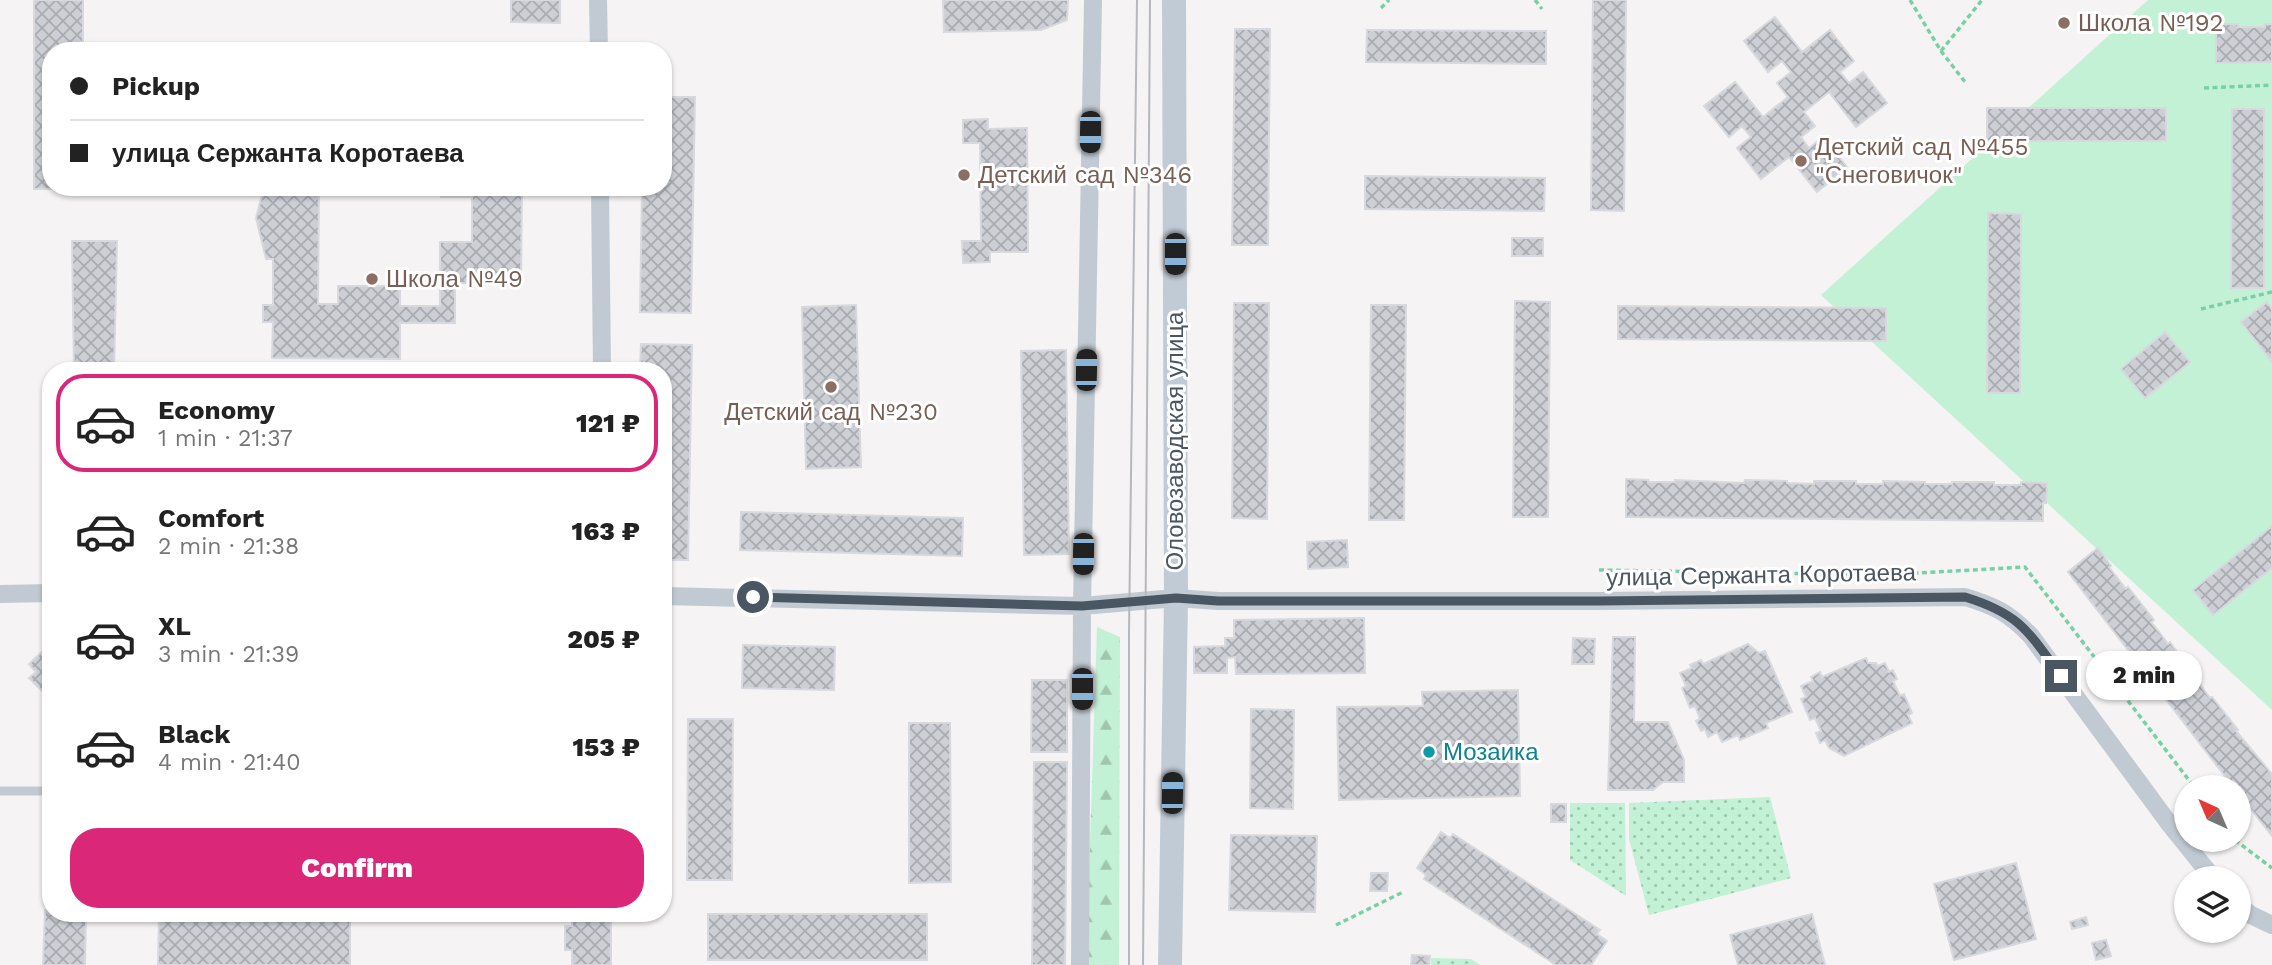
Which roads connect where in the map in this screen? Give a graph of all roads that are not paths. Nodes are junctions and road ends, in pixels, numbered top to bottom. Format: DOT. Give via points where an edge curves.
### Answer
graph roads {
  1 [pos="598,0"];
  2 [pos="1093,0"];
  3 [pos="1174,0"];
  4 [pos="599,42"];
  5 [pos="600,196"];
  6 [pos="602,362"];
  7 [pos="42,593"];
  8 [pos="0,594"];
  9 [pos="672,596"];
  10 [pos="1176,598"];
  11 [pos="1082,606"];
  12 [pos="0,791"];
  13 [pos="42,791"];
  14 [pos="2203,866"];
  15 [pos="2251,915"];
  16 [pos="2272,925"];
  17 [pos="1080,965"];
  18 [pos="1170,965"];
  1 -- 4 [label="street"];
  2 -- 11 [label="street"];
  3 -- 10 [label="street, Оловозаводская улица"];
  5 -- 6 [label="street"];
  7 -- 8 [label="street"];
  9 -- 11 [label="street, улица Сержанта Коротаева"];
  10 -- 11 [label="street, улица Сержанта Коротаева"];
  10 -- 14 [label="street, улица Сержанта Коротаева" via="1599,601 1965,597 2013,617 2031,636"];
  10 -- 18 [label="street, Оловозаводская улица"];
  11 -- 17 [label="street"];
  12 -- 13 [label="lane"];
  15 -- 16 [label="street"];
}
